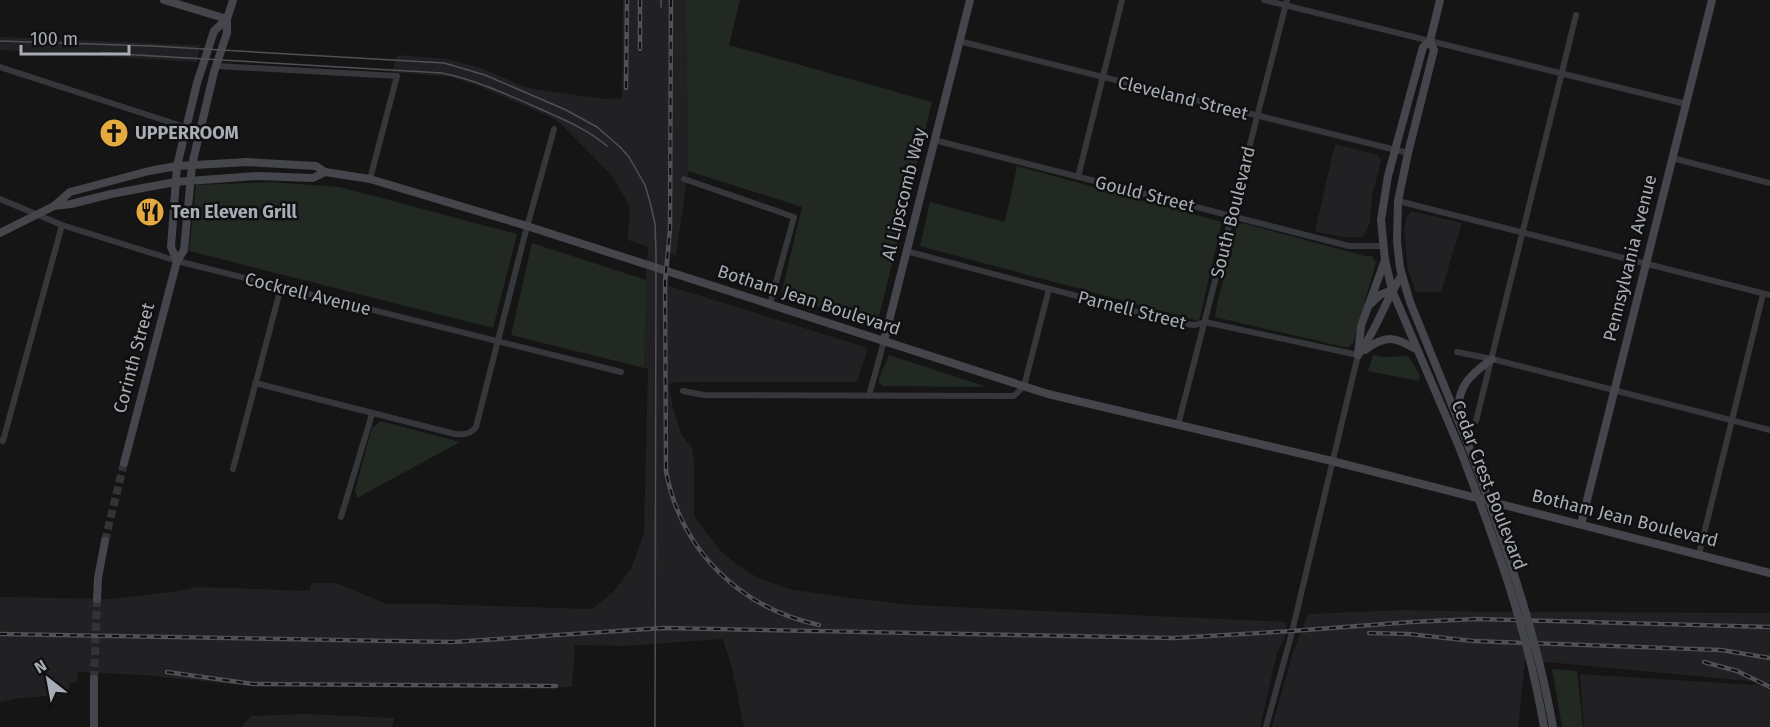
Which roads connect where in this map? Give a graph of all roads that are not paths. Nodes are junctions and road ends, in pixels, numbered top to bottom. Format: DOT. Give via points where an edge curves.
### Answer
graph roads {
  1 [pos="164,0"];
  2 [pos="233,0"];
  3 [pos="970,0"];
  4 [pos="1122,0"];
  5 [pos="1264,0"];
  6 [pos="1440,0"];
  7 [pos="1712,0"];
  8 [pos="1286,3"];
  9 [pos="1576,15"];
  10 [pos="227,19"];
  11 [pos="959,41"];
  12 [pos="1430,41"];
  13 [pos="216,66"];
  14 [pos="0,67"];
  15 [pos="1562,73"];
  16 [pos="1103,78"];
  17 [pos="1686,104"];
  18 [pos="1257,117"];
  19 [pos="185,126"];
  20 [pos="554,129"];
  21 [pos="934,140"];
  22 [pos="1395,150"];
  23 [pos="1408,153"];
  24 [pos="1672,158"];
  25 [pos="192,165"];
  26 [pos="177,166"];
  27 [pos="325,172"];
  28 [pos="1078,177"];
  29 [pos="370,179"];
  30 [pos="684,179"];
  31 [pos="189,181"];
  32 [pos="175,182"];
  33 [pos="1770,183"];
  34 [pos="0,199"];
  35 [pos="1398,201"];
  36 [pos="54,206"];
  37 [pos="36,214"];
  38 [pos="1233,216"];
  39 [pos="62,225"];
  40 [pos="527,226"];
  41 [pos="1523,232"];
  42 [pos="0,233"];
  43 [pos="1383,246"];
  44 [pos="906,251"];
  45 [pos="1385,260"];
  46 [pos="177,261"];
  47 [pos="1645,263"];
  48 [pos="1402,275"];
  49 [pos="281,287"];
  50 [pos="1049,289"];
  51 [pos="1392,290"];
  52 [pos="1767,294"];
  53 [pos="1410,302"];
  54 [pos="770,304"];
  55 [pos="1367,307"];
  56 [pos="1205,322"];
  57 [pos="884,341"];
  58 [pos="497,342"];
  59 [pos="1416,349"];
  60 [pos="1457,352"];
  61 [pos="1358,355"];
  62 [pos="1492,359"];
  63 [pos="621,372"];
  64 [pos="255,383"];
  65 [pos="1024,386"];
  66 [pos="1614,390"];
  67 [pos="683,391"];
  68 [pos="869,396"];
  69 [pos="372,414"];
  70 [pos="1476,421"];
  71 [pos="1731,421"];
  72 [pos="1460,424"];
  73 [pos="1178,425"];
  74 [pos="1770,430"];
  75 [pos="2,440"];
  76 [pos="1332,461"];
  77 [pos="124,463"];
  78 [pos="233,469"];
  79 [pos="341,517"];
  80 [pos="1581,524"];
  81 [pos="105,541"];
  82 [pos="1699,554"];
  83 [pos="1770,573"];
  84 [pos="97,599"];
  85 [pos="94,679"];
  86 [pos="94,727"];
  87 [pos="1266,727"];
  88 [pos="1544,727"];
  89 [pos="1553,727"];
  1 -- 10 [label="main road"];
  2 -- 10 [label="main road, Corinth Street"];
  3 -- 11 [label="main road, Al Lipscomb Way"];
  4 -- 16 [label="street"];
  5 -- 8 [label="street"];
  6 -- 12 [label="main road"];
  7 -- 17 [label="main road, Pennsylvania Avenue"];
  8 -- 12 [label="street"];
  8 -- 18 [label="street, South Boulevard"];
  9 -- 15 [label="street"];
  10 -- 13 [label="main road, Corinth Street" via="227,33"];
  10 -- 19 [label="main road, Corinth Street" via="214,31"];
  11 -- 16 [label="street, Cleveland Street"];
  11 -- 21 [label="main road, Al Lipscomb Way"];
  12 -- 15 [label="street"];
  12 -- 22 [label="main road, Cedar Crest Boulevard" via="1424,47"];
  12 -- 23 [label="main road, Cedar Crest Boulevard" via="1434,50"];
  13 -- 25 [label="main road, Corinth Street"];
  13 -- 29 [label="street" via="397,76"];
  14 -- 19 [label="street"];
  15 -- 17 [label="street"];
  15 -- 41 [label="street"];
  16 -- 18 [label="street, Cleveland Street"];
  16 -- 28 [label="street"];
  17 -- 24 [label="main road, Pennsylvania Avenue"];
  18 -- 22 [label="street, Cleveland Street"];
  18 -- 38 [label="street, South Boulevard"];
  19 -- 26 [label="main road, Corinth Street"];
  20 -- 40 [label="street"];
  21 -- 28 [label="street, Gould Street"];
  21 -- 44 [label="main road, Al Lipscomb Way"];
  22 -- 23 [label="street, Cleveland Street"];
  22 -- 43 [label="main road, Cedar Crest Boulevard" via="1384,194"];
  23 -- 35 [label="main road, Cedar Crest Boulevard"];
  24 -- 33 [label="street"];
  24 -- 47 [label="main road, Pennsylvania Avenue"];
  25 -- 26 [label="main road, Botham Jean Boulevard"];
  25 -- 27 [label="main road, Botham Jean Boulevard" via="273,163 316,166"];
  25 -- 31 [label="main road, Corinth Street"];
  26 -- 32 [label="main road, Corinth Street"];
  26 -- 36 [label="main road, Botham Jean Boulevard" via="70,192"];
  27 -- 29 [label="main road, Botham Jean Boulevard"];
  27 -- 31 [label="main road, Botham Jean Boulevard" via="313,178 257,176"];
  28 -- 38 [label="street, Gould Street"];
  29 -- 40 [label="main road, Botham Jean Boulevard"];
  30 -- 54 [label="street" via="794,217"];
  31 -- 32 [label="main road, Botham Jean Boulevard"];
  31 -- 46 [label="main road, Corinth Street" via="184,250"];
  32 -- 36 [label="main road, Botham Jean Boulevard"];
  32 -- 46 [label="main road, Corinth Street" via="171,247"];
  34 -- 37 [label="street, Cockrell Avenue"];
  35 -- 41 [label="street"];
  35 -- 48 [label="main road, Cedar Crest Boulevard" via="1396,241"];
  36 -- 37 [label="main road, Botham Jean Boulevard"];
  37 -- 39 [label="street, Cockrell Avenue"];
  37 -- 42 [label="main road, Botham Jean Boulevard"];
  38 -- 43 [label="street, Gould Street" via="1357,248"];
  38 -- 56 [label="street, South Boulevard"];
  39 -- 46 [label="street, Cockrell Avenue"];
  39 -- 75 [label="street"];
  40 -- 54 [label="main road, Botham Jean Boulevard"];
  40 -- 58 [label="street"];
  41 -- 47 [label="street"];
  41 -- 62 [label="street"];
  43 -- 45 [label="main road, Cedar Crest Boulevard"];
  44 -- 50 [label="street, Parnell Street"];
  44 -- 57 [label="main road, Al Lipscomb Way"];
  45 -- 51 [label="main road, Cedar Crest Boulevard"];
  45 -- 55 [label="main road"];
  46 -- 49 [label="street, Cockrell Avenue"];
  46 -- 77 [label="main road, Corinth Street"];
  47 -- 52 [label="street"];
  47 -- 66 [label="main road, Pennsylvania Avenue"];
  48 -- 51 [label="main road"];
  48 -- 53 [label="main road, Cedar Crest Boulevard"];
  49 -- 58 [label="street, Cockrell Avenue"];
  49 -- 64 [label="street"];
  50 -- 56 [label="street, Parnell Street" via="1183,324 1195,326"];
  50 -- 65 [label="street"];
  51 -- 53 [label="main road"];
  51 -- 55 [label="main road"];
  51 -- 59 [label="main road, Cedar Crest Boulevard"];
  51 -- 61 [label="main road"];
  52 -- 71 [label="street"];
  53 -- 72 [label="main road, Cedar Crest Boulevard"];
  54 -- 57 [label="main road, Botham Jean Boulevard"];
  55 -- 61 [label="main road"];
  56 -- 61 [label="street, Parnell Street"];
  56 -- 73 [label="street, South Boulevard"];
  57 -- 65 [label="main road, Botham Jean Boulevard"];
  57 -- 68 [label="street, Al Lipscomb Way"];
  58 -- 63 [label="street, Cockrell Avenue"];
  58 -- 69 [label="street" via="472,432 455,435"];
  59 -- 61 [label="main road" via="1401,341 1385,339"];
  59 -- 88 [label="main road, Cedar Crest Boulevard, bridge" via="1494,537 1532,662"];
  60 -- 62 [label="street"];
  61 -- 76 [label="street"];
  62 -- 66 [label="street"];
  62 -- 70 [label="street"];
  62 -- 72 [label="main road" via="1473,373 1461,389"];
  64 -- 69 [label="street"];
  64 -- 78 [label="street"];
  65 -- 68 [label="street" via="1007,397"];
  65 -- 73 [label="main road, Botham Jean Boulevard"];
  66 -- 71 [label="street"];
  66 -- 80 [label="main road, Pennsylvania Avenue"];
  67 -- 68 [label="street" via="704,395"];
  69 -- 79 [label="street"];
  71 -- 74 [label="street"];
  71 -- 82 [label="street"];
  72 -- 89 [label="main road, Cedar Crest Boulevard, bridge" via="1521,591"];
  73 -- 76 [label="main road, Botham Jean Boulevard"];
  76 -- 80 [label="main road, Botham Jean Boulevard"];
  76 -- 87 [label="street"];
  80 -- 82 [label="main road, Botham Jean Boulevard"];
  81 -- 84 [label="main road"];
  82 -- 83 [label="main road, Botham Jean Boulevard"];
  85 -- 86 [label="main road"];
}
